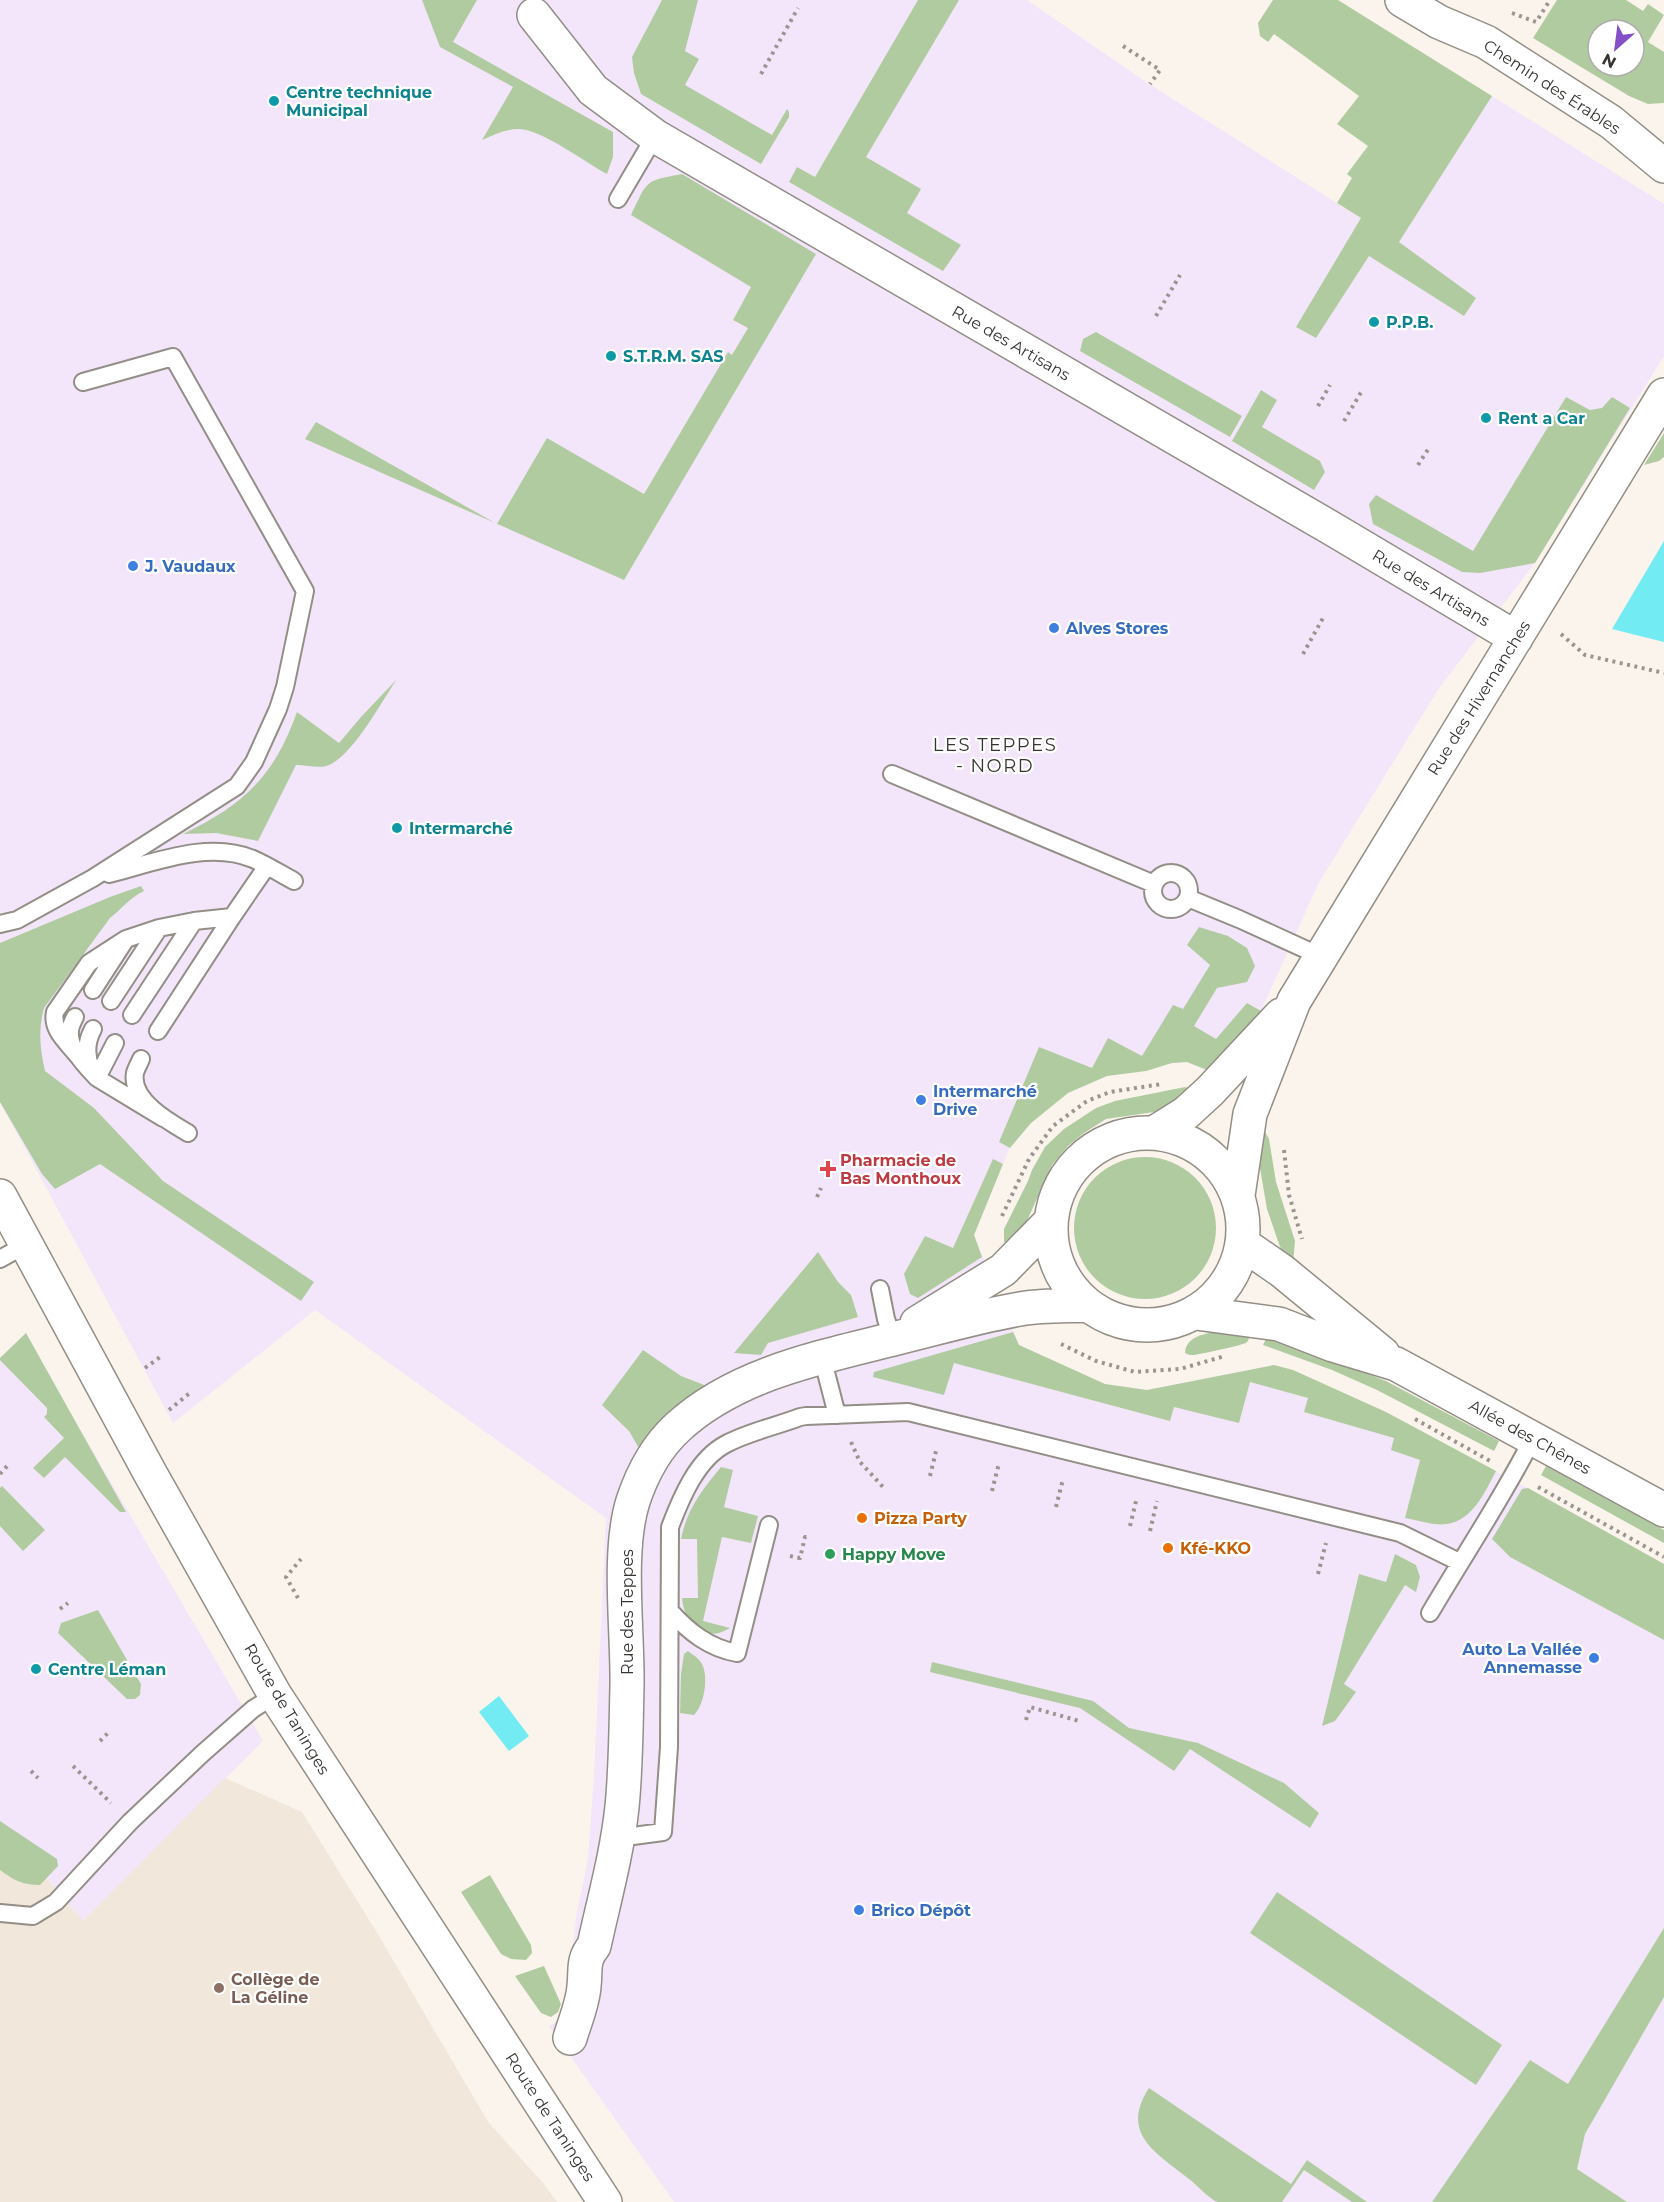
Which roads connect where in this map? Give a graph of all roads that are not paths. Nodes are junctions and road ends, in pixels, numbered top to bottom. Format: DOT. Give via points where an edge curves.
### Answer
graph roads {
  1 [pos="1402,0"];
  2 [pos="534,15"];
  3 [pos="655,136"];
  4 [pos="1664,166"];
  5 [pos="618,199"];
  6 [pos="83,382"];
  7 [pos="1664,395"];
  8 [pos="1523,627"];
  9 [pos="892,774"];
  10 [pos="267,866"];
  11 [pos="93,878"];
  12 [pos="294,881"];
  13 [pos="1154,884"];
  14 [pos="1188,898"];
  15 [pos="232,917"];
  16 [pos="194,921"];
  17 [pos="0,924"];
  18 [pos="159,928"];
  19 [pos="126,939"];
  20 [pos="1320,956"];
  21 [pos="93,990"];
  22 [pos="111,1001"];
  23 [pos="1294,1001"];
  24 [pos="132,1015"];
  25 [pos="75,1017"];
  26 [pos="93,1029"];
  27 [pos="158,1031"];
  28 [pos="115,1043"];
  29 [pos="78,1056"];
  30 [pos="141,1059"];
  31 [pos="97,1078"];
  32 [pos="163,1118"];
  33 [pos="188,1133"];
  34 [pos="1154,1133"];
  35 [pos="1238,1195"];
  36 [pos="0,1196"];
  37 [pos="1051,1221"];
  38 [pos="1243,1244"];
  39 [pos="13,1251"];
  40 [pos="880,1289"];
  41 [pos="1088,1305"];
  42 [pos="1196,1313"];
  43 [pos="893,1339"];
  44 [pos="822,1357"];
  45 [pos="1396,1364"];
  46 [pos="837,1414"];
  47 [pos="1533,1438"];
  48 [pos="1664,1510"];
  49 [pos="769,1525"];
  50 [pos="1459,1562"];
  51 [pos="670,1611"];
  52 [pos="1430,1613"];
  53 [pos="275,1695"];
  54 [pos="618,1838"];
  55 [pos="0,1913"];
  56 [pos="570,2038"];
  57 [pos="605,2202"];
  1 -- 4 [label="street, Chemin des Érables" via="1439,22 1486,42 1611,122"];
  2 -- 3 [label="street, Rue des Artisans" via="593,90"];
  3 -- 5 [label="lane"];
  3 -- 8 [label="street, Rue des Artisans" via="1331,528"];
  6 -- 11 [label="lane" via="173,357 304,591 278,709 254,762 237,786"];
  7 -- 8 [label="street, Rue des Hivernanches"];
  8 -- 20 [label="street, Rue des Hivernanches"];
  9 -- 13 [label="lane"];
  10 -- 11 [label="lane" via="231,853 197,853"];
  10 -- 12 [label="lane"];
  10 -- 15 [label="lane"];
  11 -- 17 [label="lane" via="17,920"];
  13 -- 14 [label="lane" via="1154,896 1161,905 1172,909"];
  13 -- 14 [label="lane" via="1167,873 1178,874 1187,882"];
  14 -- 20 [label="lane"];
  15 -- 16 [label="lane"];
  15 -- 27 [label="lane"];
  16 -- 18 [label="lane"];
  16 -- 24 [label="lane"];
  18 -- 19 [label="lane"];
  18 -- 22 [label="lane"];
  19 -- 21 [label="lane"];
  19 -- 29 [label="lane" via="89,963 55,1012 55,1028"];
  20 -- 23 [label="street, Rue des Hivernanches"];
  23 -- 34 [label="street, Rue des Hivernanches" via="1210,1091 1186,1113"];
  23 -- 35 [label="street, Rue des Hivernanches" via="1250,1114"];
  25 -- 29 [label="lane" via="69,1032"];
  26 -- 31 [label="lane" via="87,1057"];
  28 -- 31 [label="lane"];
  29 -- 31 [label="lane"];
  30 -- 32 [label="lane" via="135,1073 137,1086 154,1112"];
  31 -- 32 [label="lane"];
  32 -- 33 [label="lane"];
  34 -- 35 [label="street" via="1196,1146 1228,1176"];
  34 -- 37 [label="street" via="1130,1134 1106,1142 1084,1156 1060,1189"];
  35 -- 38 [label="street" via="1244,1219"];
  36 -- 39 [label="street, Route de Taninges"];
  37 -- 41 [label="street" via="1052,1245 1059,1268"];
  37 -- 43 [label="street, Rue des Teppes" via="1003,1270"];
  38 -- 42 [label="street" via="1224,1287"];
  38 -- 45 [label="street, Allée des Chênes" via="1282,1270"];
  39 -- 53 [label="street, Route de Taninges" via="150,1473"];
  40 -- 43 [label="lane"];
  41 -- 42 [label="street" via="1113,1319 1141,1325 1169,1323"];
  41 -- 43 [label="street, Rue des Teppes" via="1021,1309"];
  42 -- 45 [label="street, Allée des Chênes" via="1279,1324"];
  43 -- 44 [label="street, Rue des Teppes"];
  44 -- 46 [label="lane"];
  44 -- 54 [label="street, Rue des Teppes" via="784,1368 702,1408 670,1435 642,1478 631,1509 626,1548 625,1774"];
  45 -- 47 [label="street, Allée des Chênes"];
  46 -- 50 [label="lane" via="908,1412 1400,1533"];
  46 -- 51 [label="lane" via="806,1416 725,1444 690,1479 670,1527"];
  47 -- 48 [label="street, Allée des Chênes"];
  47 -- 50 [label="lane"];
  49 -- 51 [label="lane" via="737,1653 702,1641"];
  50 -- 52 [label="lane"];
  51 -- 54 [label="lane" via="669,1747 663,1832"];
  53 -- 55 [label="lane" via="203,1753 130,1822 56,1902 33,1916"];
  53 -- 57 [label="street, Route de Taninges"];
  54 -- 56 [label="street, Rue des Teppes" via="594,1946 587,1954 585,1986"];
}
